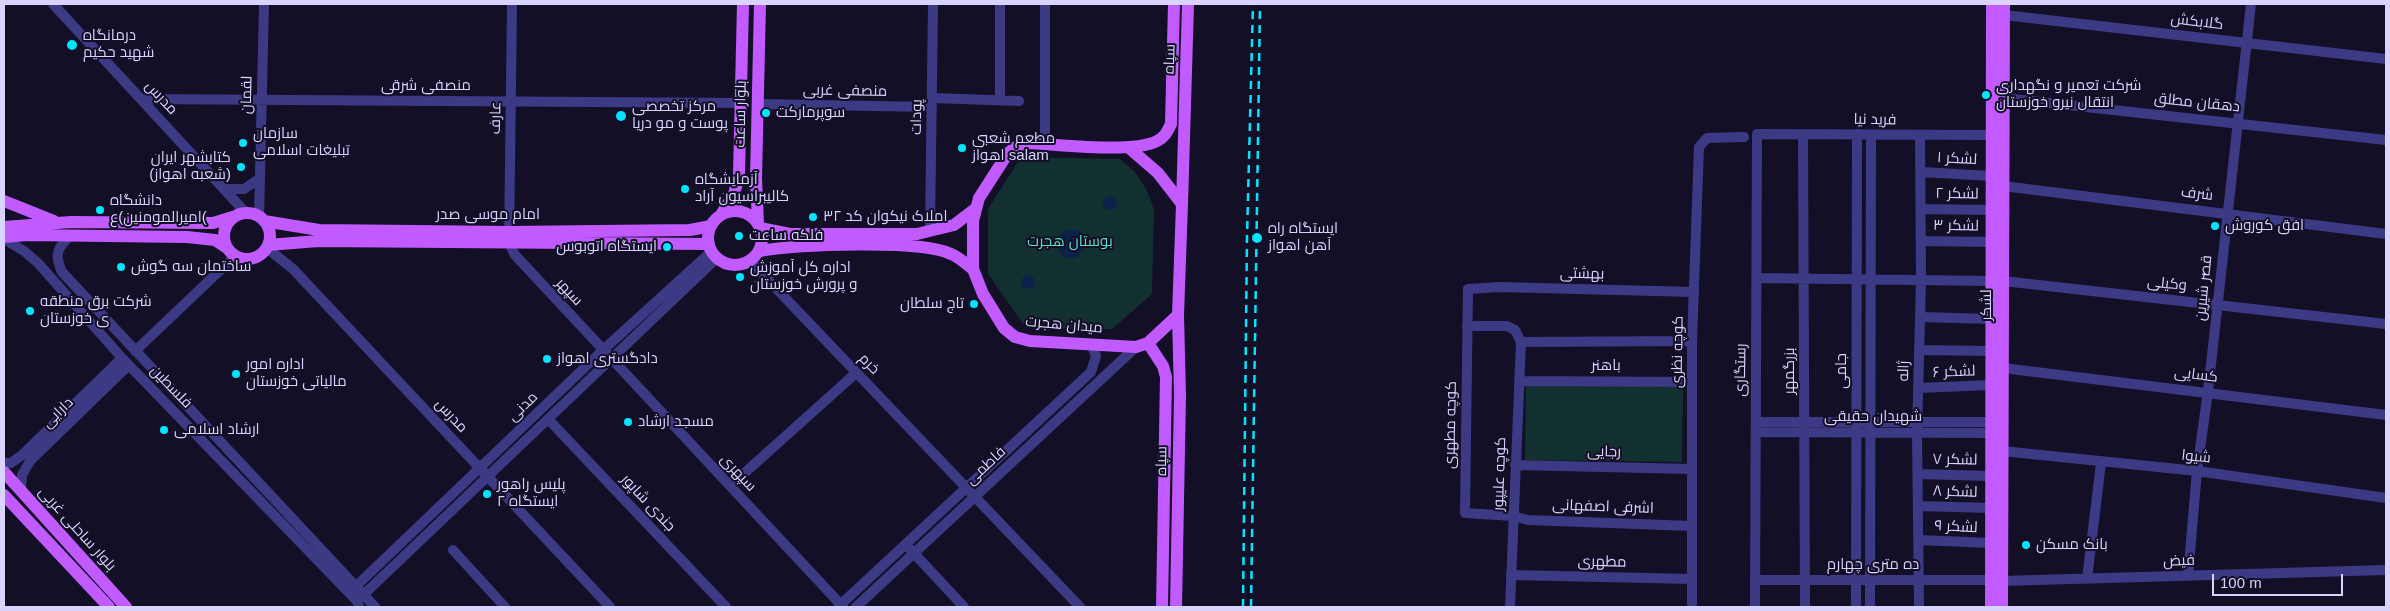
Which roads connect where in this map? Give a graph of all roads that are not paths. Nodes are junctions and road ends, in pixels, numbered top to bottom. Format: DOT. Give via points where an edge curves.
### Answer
graph roads {
  1 [pos="52,4"];
  2 [pos="264,4"];
  3 [pos="512,4"];
  4 [pos="743,4"];
  5 [pos="760,4"];
  6 [pos="933,4"];
  7 [pos="1000,4"];
  8 [pos="1045,4"];
  9 [pos="1174,4"];
  10 [pos="1188,4"];
  11 [pos="1992,4"];
  12 [pos="2251,4"];
  13 [pos="2004,9"];
  14 [pos="2247,43"];
  15 [pos="2386,59"];
  16 [pos="140,98"];
  17 [pos="2004,98"];
  18 [pos="262,99"];
  19 [pos="1000,100"];
  20 [pos="511,101"];
  21 [pos="1019,101"];
  22 [pos="932,102"];
  23 [pos="741,103"];
  24 [pos="758,104"];
  25 [pos="2237,122"];
  26 [pos="1757,134"];
  27 [pos="1804,134"];
  28 [pos="1856,134"];
  29 [pos="1871,135"];
  30 [pos="1920,135"];
  31 [pos="1992,135"];
  32 [pos="1744,137"];
  33 [pos="2386,140"];
  34 [pos="1045,144"];
  35 [pos="1128,147"];
  36 [pos="1921,172"];
  37 [pos="1992,176"];
  38 [pos="260,178"];
  39 [pos="2003,186"];
  40 [pos="225,189"];
  41 [pos="4,201"];
  42 [pos="1182,204"];
  43 [pos="975,209"];
  44 [pos="1921,209"];
  45 [pos="1992,210"];
  46 [pos="2228,213"];
  47 [pos="721,216"];
  48 [pos="252,217"];
  49 [pos="59,222"];
  50 [pos="712,226"];
  51 [pos="759,226"];
  52 [pos="4,227"];
  53 [pos="930,231"];
  54 [pos="2386,234"];
  55 [pos="71,235"];
  56 [pos="4,238"];
  57 [pos="509,238"];
  58 [pos="1921,241"];
  59 [pos="1992,242"];
  60 [pos="267,247"];
  61 [pos="713,251"];
  62 [pos="759,251"];
  63 [pos="231,252"];
  64 [pos="750,261"];
  65 [pos="973,269"];
  66 [pos="62,272"];
  67 [pos="1757,278"];
  68 [pos="1805,278"];
  69 [pos="1857,279"];
  70 [pos="1871,279"];
  71 [pos="51,280"];
  72 [pos="1921,280"];
  73 [pos="1997,281"];
  74 [pos="1468,289"];
  75 [pos="1694,292"];
  76 [pos="2218,305"];
  77 [pos="1178,315"];
  78 [pos="1920,317"];
  79 [pos="1992,319"];
  80 [pos="2386,324"];
  81 [pos="1467,326"];
  82 [pos="1692,341"];
  83 [pos="1520,342"];
  84 [pos="1090,344"];
  85 [pos="1142,345"];
  86 [pos="604,350"];
  87 [pos="1919,350"];
  88 [pos="134,351"];
  89 [pos="1991,351"];
  90 [pos="611,359"];
  91 [pos="125,361"];
  92 [pos="2003,368"];
  93 [pos="856,373"];
  94 [pos="1519,381"];
  95 [pos="1692,382"];
  96 [pos="1991,385"];
  97 [pos="1918,388"];
  98 [pos="2208,391"];
  99 [pos="2386,415"];
  100 [pos="548,419"];
  101 [pos="1756,427"];
  102 [pos="1805,427"];
  103 [pos="1856,427"];
  104 [pos="1870,427"];
  105 [pos="1991,427"];
  106 [pos="1917,428"];
  107 [pos="2002,451"];
  108 [pos="4,463"];
  109 [pos="2101,463"];
  110 [pos="1515,465"];
  111 [pos="480,468"];
  112 [pos="1692,469"];
  113 [pos="2197,471"];
  114 [pos="4,472"];
  115 [pos="1918,474"];
  116 [pos="487,476"];
  117 [pos="1991,476"];
  118 [pos="730,486"];
  119 [pos="966,488"];
  120 [pos="21,490"];
  121 [pos="4,495"];
  122 [pos="975,497"];
  123 [pos="2386,498"];
  124 [pos="1918,506"];
  125 [pos="1991,508"];
  126 [pos="1513,516"];
  127 [pos="1692,526"];
  128 [pos="1919,540"];
  129 [pos="1991,543"];
  130 [pos="906,545"];
  131 [pos="453,550"];
  132 [pos="914,554"];
  133 [pos="2386,570"];
  134 [pos="1511,575"];
  135 [pos="2188,576"];
  136 [pos="1692,579"];
  137 [pos="2087,579"];
  138 [pos="1755,580"];
  139 [pos="1805,580"];
  140 [pos="1856,580"];
  141 [pos="1870,580"];
  142 [pos="1920,581"];
  143 [pos="1996,581"];
  144 [pos="357,597"];
  145 [pos="841,606"];
  146 [pos="109,607"];
  147 [pos="126,607"];
  148 [pos="375,607"];
  149 [pos="505,607"];
  150 [pos="610,607"];
  151 [pos="726,607"];
  152 [pos="856,607"];
  153 [pos="964,607"];
  154 [pos="1080,607"];
  155 [pos="1162,607"];
  156 [pos="1176,607"];
  157 [pos="1510,607"];
  158 [pos="1692,607"];
  159 [pos="1755,607"];
  160 [pos="1804,607"];
  161 [pos="1856,607"];
  162 [pos="1870,607"];
  163 [pos="1919,607"];
  164 [pos="1991,607"];
  165 [pos="2002,607"];
  1 -- 16 [label="street, مدرس"];
  2 -- 18 [label="street, لقمان"];
  3 -- 20 [label="street, عارف"];
  4 -- 23 [label="main road, بلوار ساعت"];
  5 -- 24 [label="main road, بلوار ساعت"];
  6 -- 22 [label="street, پودات"];
  7 -- 19 [label="street"];
  8 -- 34 [label="street"];
  9 -- 35 [label="main road, سپاه" via="1171,124 1165,136 1155,142"];
  10 -- 42 [label="main road, سپاه"];
  11 -- 31 [label="main road, لشکر"];
  12 -- 14 [label="street, قصر شیرین"];
  13 -- 14 [label="street, گلابکش"];
  13 -- 17 [label="main road, لشکر"];
  14 -- 15 [label="street, گلابکش"];
  14 -- 25 [label="street, قصر شیرین"];
  16 -- 18 [label="street, منصفی شرقی"];
  16 -- 40 [label="street, مدرس"];
  17 -- 25 [label="street, دهقان مطلق"];
  17 -- 39 [label="main road, لشکر"];
  18 -- 20 [label="street, منصفی شرقی"];
  18 -- 38 [label="street, لقمان"];
  19 -- 21 [label="street, منصفی غربی"];
  19 -- 22 [label="street, منصفی غربی"];
  20 -- 23 [label="street, منصفی شرقی"];
  20 -- 57 [label="street, عارف"];
  22 -- 24 [label="street, منصفی غربی"];
  22 -- 53 [label="street, پودات"];
  23 -- 47 [label="main road, بلوار ساعت" via="739,175 734,194"];
  24 -- 51 [label="main road, بلوار ساعت" via="756,178"];
  25 -- 33 [label="street, دهقان مطلق"];
  25 -- 46 [label="street, قصر شیرین"];
  26 -- 27 [label="street, فرید نیا"];
  26 -- 67 [label="street, رستگاری"];
  27 -- 28 [label="street, فرید نیا"];
  27 -- 68 [label="street, بزرگمهر"];
  28 -- 29 [label="street, فرید نیا"];
  28 -- 69 [label="street, جامی"];
  29 -- 30 [label="street, فرید نیا"];
  29 -- 70 [label="street"];
  30 -- 31 [label="street, فرید نیا"];
  30 -- 36 [label="street, ژاله"];
  31 -- 37 [label="main road, لشکر"];
  32 -- 75 [label="street, کوچه نظری" via="1708,138 1699,147"];
  34 -- 35 [label="main road, میدان هجرت"];
  34 -- 43 [label="main road, میدان هجرت" via="1016,146"];
  35 -- 42 [label="main road" via="1158,173"];
  36 -- 37 [label="street, لشکر ۱"];
  36 -- 44 [label="street, ژاله"];
  37 -- 45 [label="main road, لشکر"];
  38 -- 40 [label="street" via="244,189"];
  38 -- 48 [label="street, لقمان"];
  39 -- 46 [label="street, شرف"];
  39 -- 73 [label="main road, لشکر"];
  40 -- 48 [label="street, مدرس"];
  41 -- 49 [label="main road"];
  42 -- 77 [label="main road"];
  43 -- 53 [label="main road" via="954,226"];
  43 -- 65 [label="main road, میدان هجرت"];
  44 -- 45 [label="street, لشکر ۲"];
  44 -- 58 [label="street, ژاله"];
  45 -- 59 [label="main road, لشکر"];
  46 -- 54 [label="street, شرف"];
  46 -- 76 [label="street, قصر شیرین"];
  47 -- 50 [label="main road"];
  47 -- 51 [label="main road" via="737,211 746,213"];
  48 -- 49 [label="main road, امام موسی صدر" via="213,223"];
  48 -- 57 [label="main road, امام موسی صدر" via="319,230"];
  48 -- 60 [label="main road" via="270,234"];
  48 -- 63 [label="main road" via="226,227 224,234"];
  49 -- 52 [label="main road, امام موسی صدر"];
  50 -- 57 [label="main road, امام موسی صدر" via="690,230"];
  50 -- 61 [label="main road"];
  51 -- 53 [label="main road" via="790,234 917,234"];
  51 -- 62 [label="main road" via="762,237"];
  55 -- 56 [label="main road"];
  55 -- 63 [label="main road" via="187,237 215,240"];
  55 -- 66 [label="street" via="59,246 56,257"];
  56 -- 71 [label="street, فلسطین" via="24,250"];
  57 -- 60 [label="main road, امام موسی صدر" via="318,241"];
  57 -- 61 [label="main road, امام موسی صدر"];
  57 -- 86 [label="street, سپهر" via="515,255"];
  58 -- 59 [label="street, لشکر ۳"];
  58 -- 72 [label="street, ژاله"];
  59 -- 73 [label="main road, لشکر"];
  60 -- 63 [label="main road" via="262,254 249,259"];
  60 -- 111 [label="street, مدرس" via="293,270"];
  61 -- 64 [label="main road" via="733,265"];
  61 -- 86 [label="street, مدنی"];
  61 -- 90 [label="street, مدنی"];
  62 -- 64 [label="main road"];
  62 -- 65 [label="main road" via="789,246 917,246 951,253"];
  63 -- 88 [label="street"];
  64 -- 93 [label="street, خرم"];
  65 -- 84 [label="main road, میدان هجرت" via="983,294 1004,328 1015,338"];
  66 -- 71 [label="street" via="51,273"];
  66 -- 88 [label="street, فلسطین"];
  67 -- 68 [label="street, وکیلی"];
  67 -- 101 [label="street, رستگاری"];
  68 -- 69 [label="street, وکیلی"];
  68 -- 102 [label="street, بزرگمهر"];
  69 -- 70 [label="street, وکیلی"];
  69 -- 103 [label="street, جامی"];
  70 -- 72 [label="street, وکیلی"];
  70 -- 104 [label="street"];
  71 -- 91 [label="street, فلسطین"];
  72 -- 73 [label="street, وکیلی"];
  72 -- 78 [label="street, ژاله"];
  73 -- 76 [label="street, وکیلی"];
  73 -- 79 [label="main road, لشکر"];
  73 -- 92 [label="main road, لشکر"];
  74 -- 75 [label="street, بهشتی"];
  74 -- 81 [label="street, کوچه مطهری"];
  75 -- 82 [label="street, کوچه نظری"];
  76 -- 80 [label="street, وکیلی"];
  76 -- 98 [label="street, قصر شیرین"];
  77 -- 85 [label="main road"];
  77 -- 156 [label="main road, سپاه" via="1180,396"];
  78 -- 79 [label="street"];
  78 -- 87 [label="street, ژاله"];
  79 -- 89 [label="main road, لشکر"];
  81 -- 83 [label="street" via="1507,326 1516,330"];
  81 -- 126 [label="street, کوچه مطهری" via="1465,513"];
  82 -- 83 [label="street"];
  82 -- 95 [label="street, کوچه نظری"];
  83 -- 94 [label="street, کوچه علیپور"];
  84 -- 85 [label="main road, میدان هجرت"];
  84 -- 119 [label="street, فاطمی" via="1096,356 1091,372"];
  85 -- 122 [label="street, فاطمی"];
  85 -- 155 [label="main road, سپاه" via="1163,366 1166,377"];
  86 -- 90 [label="street, سپهر"];
  86 -- 111 [label="street, مدنی"];
  87 -- 89 [label="street"];
  87 -- 97 [label="street, ژاله"];
  88 -- 144 [label="street, فلسطین"];
  89 -- 96 [label="main road, لشکر"];
  90 -- 100 [label="street, مدنی"];
  90 -- 118 [label="street, سپهری"];
  91 -- 108 [label="street, دارایی" via="22,455 11,463"];
  91 -- 120 [label="street, دارایی" via="30,461 22,475"];
  91 -- 144 [label="street, فلسطین"];
  92 -- 98 [label="street, کسایی"];
  92 -- 107 [label="main road, لشکر"];
  93 -- 118 [label="street"];
  93 -- 119 [label="street, خرم"];
  94 -- 95 [label="street, باهنر"];
  94 -- 110 [label="street, کوچه علیپور"];
  95 -- 112 [label="street, کوچه نظری"];
  96 -- 97 [label="street, لشکر ۶"];
  96 -- 105 [label="main road, لشکر"];
  97 -- 106 [label="street, ژاله"];
  98 -- 99 [label="street, کسایی"];
  98 -- 113 [label="street, قصر شیرین"];
  100 -- 116 [label="street, مدنی"];
  100 -- 151 [label="street, جندی شاپور"];
  101 -- 102 [label="street, شهیدان حقیقی"];
  101 -- 138 [label="street, رستگاری"];
  102 -- 103 [label="street, شهیدان حقیقی"];
  102 -- 139 [label="street, بزرگمهر"];
  103 -- 104 [label="street, شهیدان حقیقی"];
  103 -- 140 [label="street, جامی"];
  104 -- 106 [label="street, شهیدان حقیقی"];
  104 -- 141 [label="street"];
  105 -- 106 [label="street, شهیدان حقیقی"];
  105 -- 117 [label="main road, لشکر"];
  106 -- 115 [label="street, ژاله"];
  107 -- 109 [label="street, شیوا"];
  107 -- 143 [label="main road, لشکر"];
  109 -- 113 [label="street, شیوا"];
  109 -- 137 [label="street"];
  110 -- 112 [label="street, رجایی"];
  110 -- 126 [label="street, کوچه علیپور"];
  111 -- 116 [label="street, مدرس"];
  111 -- 144 [label="street, مدنی"];
  112 -- 127 [label="street, کوچه نظری"];
  113 -- 123 [label="street, شیوا"];
  113 -- 135 [label="street, قصر شیرین"];
  114 -- 120 [label="main road, بلوار ساحلی غربی"];
  115 -- 117 [label="street, لشکر ۷"];
  115 -- 124 [label="street, ژاله"];
  116 -- 144 [label="street, مدنی"];
  116 -- 150 [label="street, مدرس"];
  117 -- 125 [label="main road, لشکر"];
  118 -- 145 [label="street, سپهری"];
  119 -- 122 [label="street, خرم"];
  119 -- 130 [label="street, فاطمی"];
  120 -- 147 [label="main road, بلوار ساحلی غربی"];
  121 -- 146 [label="main road, بلوار ساحلی غربی"];
  122 -- 132 [label="street, فاطمی"];
  122 -- 154 [label="street"];
  124 -- 125 [label="street, لشکر ۸"];
  124 -- 128 [label="street, ژاله"];
  125 -- 129 [label="main road, لشکر"];
  126 -- 127 [label="street, اشرفی اصفهانی" via="1528,520"];
  126 -- 134 [label="street, کوچه علیپور"];
  127 -- 136 [label="street, کوچه نظری"];
  128 -- 129 [label="street, لشکر ۹"];
  128 -- 142 [label="street, ژاله"];
  129 -- 143 [label="main road, لشکر"];
  130 -- 132 [label="street"];
  130 -- 145 [label="street, فاطمی"];
  131 -- 149 [label="street"];
  132 -- 152 [label="street, فاطمی"];
  132 -- 153 [label="street"];
  133 -- 135 [label="street, فیض"];
  134 -- 136 [label="street, مطهری"];
  134 -- 157 [label="street, کوچه علیپور"];
  135 -- 137 [label="street, فیض"];
  136 -- 158 [label="street, کوچه نظری"];
  137 -- 143 [label="street, فیض"];
  138 -- 139 [label="street, ده متری چهارم"];
  138 -- 159 [label="street, رستگاری"];
  139 -- 140 [label="street, ده متری چهارم"];
  139 -- 160 [label="street, بزرگمهر"];
  140 -- 141 [label="street, ده متری چهارم"];
  140 -- 161 [label="street, جامی"];
  141 -- 142 [label="street, ده متری چهارم"];
  141 -- 162 [label="street"];
  142 -- 143 [label="street, ده متری چهارم"];
  142 -- 163 [label="street, ژاله"];
  143 -- 164 [label="main road, لشکر"];
  143 -- 165 [label="main road, لشکر"];
  144 -- 148 [label="street, فلسطین"];
}
